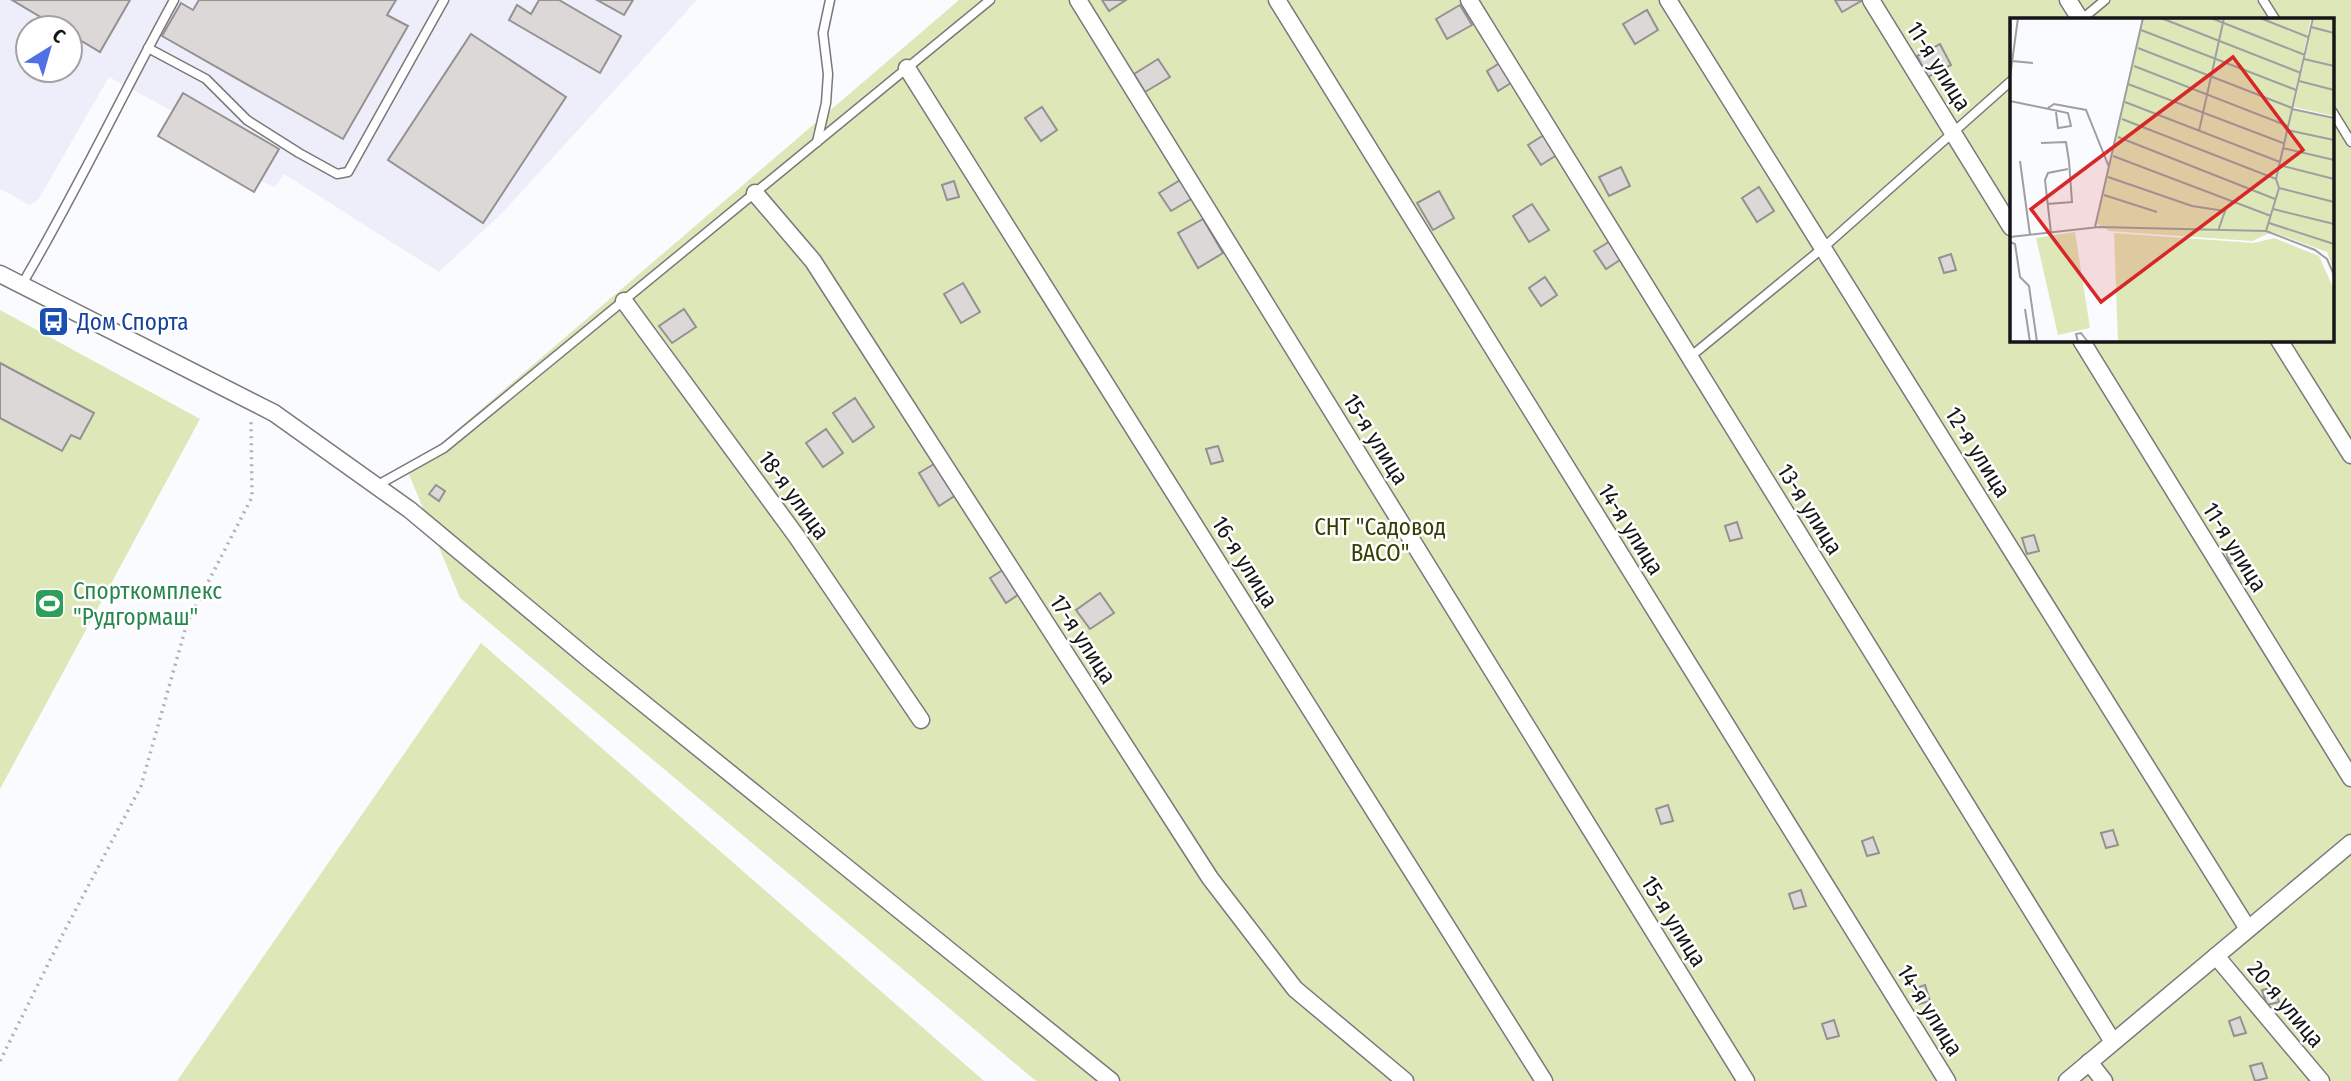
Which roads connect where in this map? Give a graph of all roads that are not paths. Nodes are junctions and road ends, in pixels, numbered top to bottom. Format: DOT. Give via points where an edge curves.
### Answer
graph roads {
  1 [pos="174,0"];
  2 [pos="444,0"];
  3 [pos="830,0"];
  4 [pos="990,0"];
  5 [pos="1078,0"];
  6 [pos="1277,0"];
  7 [pos="1469,0"];
  8 [pos="1668,0"];
  9 [pos="1871,0"];
  10 [pos="2068,0"];
  11 [pos="2105,0"];
  12 [pos="2263,0"];
  13 [pos="2080,18"];
  14 [pos="2082,18"];
  15 [pos="2274,18"];
  16 [pos="148,48"];
  17 [pos="907,68"];
  18 [pos="2010,82"];
  19 [pos="2334,114"];
  20 [pos="1953,132"];
  21 [pos="817,142"];
  22 [pos="2351,142"];
  23 [pos="755,193"];
  24 [pos="2010,225"];
  25 [pos="1824,247"];
  26 [pos="0,274"];
  27 [pos="21,286"];
  28 [pos="624,301"];
  29 [pos="2082,341"];
  30 [pos="2280,341"];
  31 [pos="1690,357"];
  32 [pos="2351,455"];
  33 [pos="376,486"];
  34 [pos="921,720"];
  35 [pos="2351,778"];
  36 [pos="2350,844"];
  37 [pos="2248,929"];
  38 [pos="2217,956"];
  39 [pos="2113,1042"];
  40 [pos="2089,1062"];
  41 [pos="1111,1081"];
  42 [pos="1405,1081"];
  43 [pos="1544,1081"];
  44 [pos="1746,1081"];
  45 [pos="1947,1081"];
  46 [pos="2067,1081"];
  47 [pos="2104,1081"];
  48 [pos="2321,1081"];
  1 -- 16 [label="lane"];
  2 -- 16 [label="lane" via="348,173 337,174 299,153 247,120 206,79"];
  3 -- 21 [label="lane" via="823,33 826,103"];
  4 -- 17 [label="lane"];
  5 -- 44 [label="street, 15-я улица"];
  6 -- 45 [label="street, 14-я улица"];
  7 -- 31 [label="street, 13-я улица"];
  8 -- 25 [label="street, 12-я улица"];
  9 -- 20 [label="street, 11-я улица"];
  10 -- 13 [label="street"];
  11 -- 14 [label="lane"];
  12 -- 15 [label="lane"];
  16 -- 27 [label="lane"];
  17 -- 21 [label="lane"];
  17 -- 43 [label="street, 16-я улица"];
  18 -- 20 [label="lane"];
  19 -- 22 [label="lane"];
  20 -- 24 [label="street, 11-я улица"];
  20 -- 25 [label="lane"];
  21 -- 23 [label="lane"];
  23 -- 28 [label="lane"];
  23 -- 42 [label="street, 17-я улица" via="813,261 1210,878 1294,989"];
  25 -- 31 [label="lane"];
  25 -- 37 [label="street, 12-я улица"];
  26 -- 27 [label="street"];
  27 -- 33 [label="street" via="274,414"];
  28 -- 33 [label="lane" via="444,449"];
  28 -- 34 [label="street, 18-я улица" via="797,537"];
  29 -- 35 [label="street, 11-я улица"];
  30 -- 32 [label="street"];
  31 -- 39 [label="street, 13-я улица"];
  33 -- 41 [label="street"];
  36 -- 37 [label="street"];
  37 -- 38 [label="street"];
  38 -- 39 [label="street"];
  38 -- 48 [label="street, 20-я улица"];
  39 -- 40 [label="street"];
  40 -- 46 [label="street"];
  40 -- 47 [label="street"];
}
